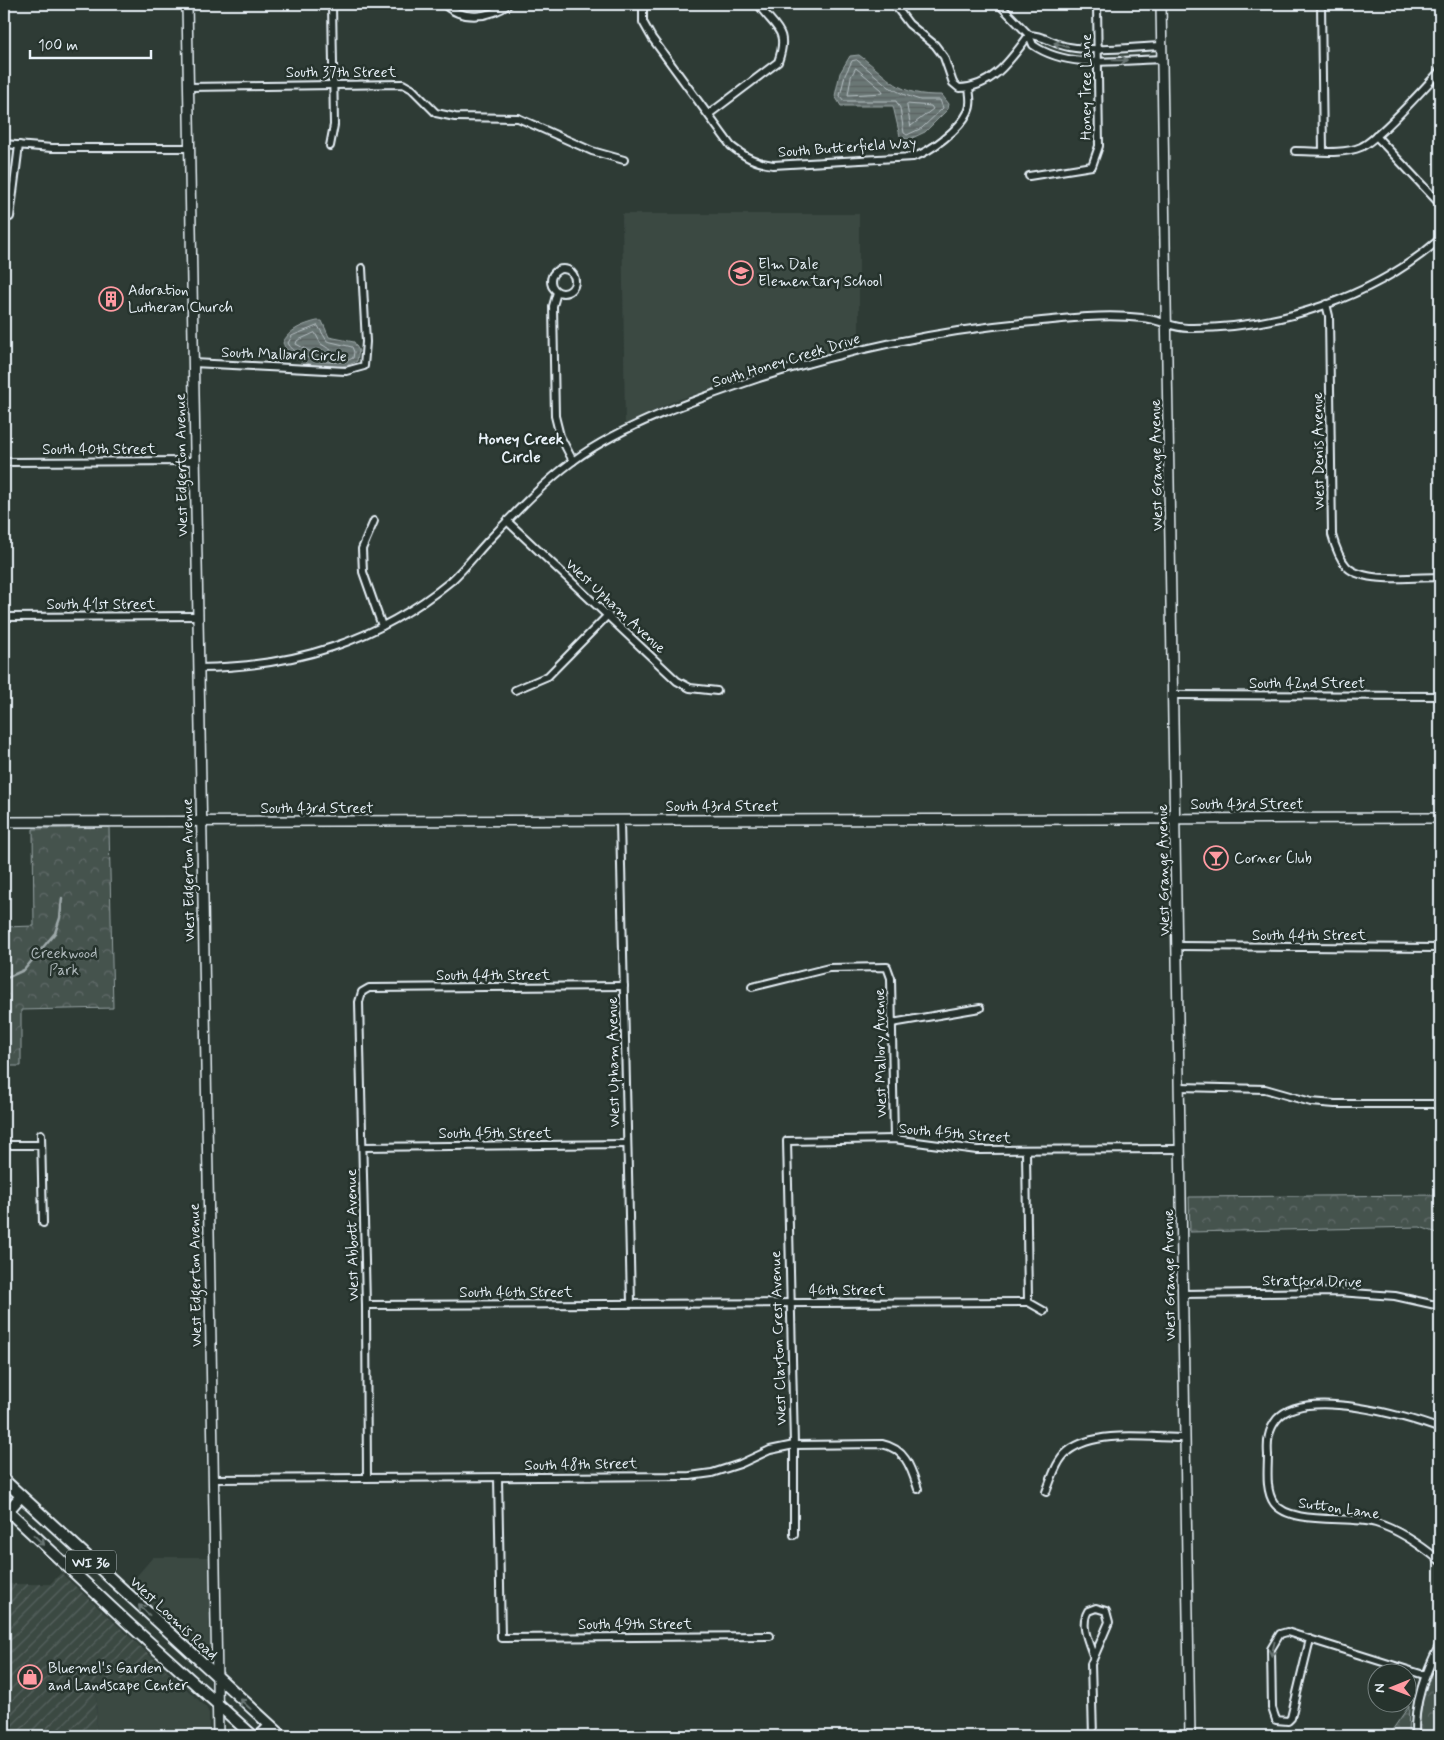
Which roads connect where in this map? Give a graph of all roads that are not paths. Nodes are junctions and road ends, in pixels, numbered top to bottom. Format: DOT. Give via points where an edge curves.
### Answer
graph roads {
  1 [pos="187,4"];
  2 [pos="332,4"];
  3 [pos="444,4"];
  4 [pos="509,4"];
  5 [pos="643,4"];
  6 [pos="758,4"];
  7 [pos="894,4"];
  8 [pos="999,4"];
  9 [pos="1098,4"];
  10 [pos="1161,4"];
  11 [pos="1322,4"];
  12 [pos="1029,35"];
  13 [pos="1162,46"];
  14 [pos="1098,48"];
  15 [pos="1162,59"];
  16 [pos="1098,60"];
  17 [pos="1440,72"];
  18 [pos="333,84"];
  19 [pos="188,87"];
  20 [pos="969,88"];
  21 [pos="708,114"];
  22 [pos="1376,136"];
  23 [pos="4,144"];
  24 [pos="19,145"];
  25 [pos="330,146"];
  26 [pos="190,148"];
  27 [pos="1295,151"];
  28 [pos="1323,151"];
  29 [pos="624,160"];
  30 [pos="1029,176"];
  31 [pos="1440,204"];
  32 [pos="10,217"];
  33 [pos="1440,239"];
  34 [pos="362,268"];
  35 [pos="557,292"];
  36 [pos="1326,304"];
  37 [pos="1168,324"];
  38 [pos="193,363"];
  39 [pos="195,461"];
  40 [pos="573,461"];
  41 [pos="4,462"];
  42 [pos="374,521"];
  43 [pos="507,521"];
  44 [pos="1440,577"];
  45 [pos="608,615"];
  46 [pos="198,616"];
  47 [pos="4,617"];
  48 [pos="382,626"];
  49 [pos="199,668"];
  50 [pos="515,690"];
  51 [pos="717,691"];
  52 [pos="1174,695"];
  53 [pos="1440,696"];
  54 [pos="1176,818"];
  55 [pos="1440,818"];
  56 [pos="620,821"];
  57 [pos="4,822"];
  58 [pos="201,822"];
  59 [pos="1178,946"];
  60 [pos="1440,948"];
  61 [pos="624,986"];
  62 [pos="752,987"];
  63 [pos="362,992"];
  64 [pos="980,1008"];
  65 [pos="892,1024"];
  66 [pos="1180,1087"];
  67 [pos="1440,1104"];
  68 [pos="42,1134"];
  69 [pos="894,1140"];
  70 [pos="787,1141"];
  71 [pos="627,1144"];
  72 [pos="4,1145"];
  73 [pos="41,1145"];
  74 [pos="363,1147"];
  75 [pos="1181,1149"];
  76 [pos="1026,1151"];
  77 [pos="43,1223"];
  78 [pos="1183,1294"];
  79 [pos="1028,1302"];
  80 [pos="630,1303"];
  81 [pos="789,1303"];
  82 [pos="666,1304"];
  83 [pos="366,1305"];
  84 [pos="1440,1306"];
  85 [pos="1044,1311"];
  86 [pos="1440,1429"];
  87 [pos="1186,1438"];
  88 [pos="794,1445"];
  89 [pos="368,1478"];
  90 [pos="498,1478"];
  91 [pos="213,1479"];
  92 [pos="4,1480"];
  93 [pos="918,1489"];
  94 [pos="1046,1492"];
  95 [pos="21,1496"];
  96 [pos="6,1509"];
  97 [pos="794,1535"];
  98 [pos="1440,1562"];
  99 [pos="770,1636"];
  100 [pos="1310,1640"];
  101 [pos="179,1644"];
  102 [pos="1440,1644"];
  103 [pos="1094,1655"];
  104 [pos="166,1657"];
  105 [pos="1424,1675"];
  106 [pos="216,1678"];
  107 [pos="216,1705"];
  108 [pos="270,1726"];
  109 [pos="218,1736"];
  110 [pos="253,1736"];
  111 [pos="282,1736"];
  112 [pos="1093,1736"];
  113 [pos="1190,1736"];
  114 [pos="1415,1736"];
  1 -- 19 [label="street, West Edgerton Avenue"];
  2 -- 18 [label="street"];
  3 -- 4 [label="street" via="462,14 476,16 489,15"];
  5 -- 21 [label="street, South Butterfield Way" via="643,22 652,38"];
  6 -- 21 [label="street" via="779,27 783,38 778,62"];
  7 -- 20 [label="street" via="909,24 935,45 944,57 953,83 959,88"];
  8 -- 12 [label="street"];
  9 -- 14 [label="street, Honey Tree Lane"];
  10 -- 13 [label="street, West Grange Avenue"];
  11 -- 28 [label="street"];
  14 -- 12 [label="street, one-way" via="1069,47 1040,35"];
  12 -- 16 [label="street" via="1033,45 1056,57"];
  12 -- 20 [label="street" via="996,75"];
  13 -- 14 [label="street"];
  13 -- 15 [label="street, West Grange Avenue"];
  14 -- 16 [label="street, Honey Tree Lane"];
  16 -- 15 [label="street, one-way"];
  15 -- 37 [label="street, West Grange Avenue"];
  16 -- 30 [label="street, Honey Tree Lane" via="1098,146 1092,166"];
  17 -- 22 [label="street"];
  18 -- 19 [label="street, South 37th Street"];
  18 -- 25 [label="street" via="334,125"];
  18 -- 29 [label="street, South 37th Street" via="404,84 436,113 455,117 518,118 592,151"];
  19 -- 26 [label="street, West Edgerton Avenue"];
  20 -- 21 [label="street, South Butterfield Way" via="969,112 954,130 925,154 913,157 773,166 758,163 731,146"];
  22 -- 28 [label="street" via="1352,149"];
  22 -- 31 [label="street"];
  23 -- 24 [label="street"];
  24 -- 26 [label="street"];
  24 -- 32 [label="street"];
  26 -- 38 [label="street, West Edgerton Avenue"];
  27 -- 28 [label="street"];
  33 -- 36 [label="street, South Honey Creek Drive" via="1391,276"];
  34 -- 38 [label="street, South Mallard Circle" via="364,366 346,371"];
  35 -- 40 [label="street" via="553,306 555,416 560,436"];
  36 -- 37 [label="street, South Honey Creek Drive" via="1259,324 1228,328 1182,328"];
  36 -- 44 [label="street, West Denis Avenue" via="1329,316 1332,535 1336,551 1348,567 1360,574 1373,577"];
  37 -- 40 [label="street, South Honey Creek Drive" via="1151,318 1120,315 1031,322 856,350 686,404 611,437"];
  37 -- 52 [label="street, West Grange Avenue"];
  38 -- 39 [label="street, West Edgerton Avenue"];
  39 -- 41 [label="street, South 40th Street"];
  39 -- 46 [label="street, West Edgerton Avenue"];
  40 -- 43 [label="street, South Honey Creek Drive"];
  42 -- 48 [label="street" via="362,549 363,572"];
  43 -- 45 [label="street, West Upham Avenue"];
  43 -- 48 [label="street, South Honey Creek Drive" via="453,579"];
  45 -- 50 [label="street" via="548,676"];
  45 -- 51 [label="street, West Upham Avenue" via="677,681 690,688"];
  46 -- 47 [label="street, South 41st Street"];
  46 -- 49 [label="street, West Edgerton Avenue"];
  48 -- 49 [label="street, South Honey Creek Drive" via="330,650 280,662 241,668"];
  49 -- 58 [label="street, West Edgerton Avenue"];
  52 -- 53 [label="street, South 42nd Street"];
  52 -- 54 [label="street, West Grange Avenue"];
  54 -- 55 [label="street, South 43rd Street"];
  54 -- 56 [label="street, South 43rd Street"];
  54 -- 59 [label="street, West Grange Avenue"];
  56 -- 58 [label="street, South 43rd Street"];
  56 -- 61 [label="street, West Upham Avenue"];
  57 -- 58 [label="street, South 43rd Street"];
  58 -- 91 [label="street, West Edgerton Avenue"];
  59 -- 60 [label="street, South 44th Street"];
  59 -- 66 [label="street, West Grange Avenue"];
  61 -- 63 [label="street, South 44th Street" via="369,988"];
  61 -- 71 [label="street, West Upham Avenue"];
  62 -- 65 [label="street, West Mallory Avenue" via="829,968 888,967"];
  63 -- 74 [label="street, West Abbott Avenue" via="359,1002"];
  64 -- 65 [label="street"];
  65 -- 69 [label="street, West Mallory Avenue"];
  66 -- 67 [label="street" via="1265,1089 1311,1102 1335,1104"];
  66 -- 75 [label="street, West Grange Avenue"];
  68 -- 73 [label="street"];
  69 -- 70 [label="street, South 45th Street"];
  69 -- 76 [label="street, South 45th Street" via="977,1150"];
  70 -- 81 [label="street, West Clayton Crest Avenue"];
  71 -- 74 [label="street, South 45th Street"];
  71 -- 80 [label="street, West Upham Avenue"];
  72 -- 73 [label="street"];
  73 -- 77 [label="street"];
  74 -- 83 [label="street, West Abbott Avenue"];
  75 -- 76 [label="street, South 45th Street"];
  75 -- 78 [label="street, West Grange Avenue"];
  76 -- 79 [label="street"];
  78 -- 84 [label="street, Stratford Drive" via="1338,1292 1395,1296"];
  78 -- 87 [label="street, West Grange Avenue"];
  79 -- 81 [label="street, 46th Street"];
  79 -- 85 [label="street"];
  80 -- 82 [label="street, South 46th Street"];
  80 -- 83 [label="street, South 46th Street"];
  81 -- 82 [label="street, 46th Street"];
  81 -- 88 [label="street, West Clayton Crest Avenue"];
  83 -- 89 [label="street, West Abbott Avenue"];
  86 -- 98 [label="street, Sutton Lane" via="1366,1407 1306,1405 1278,1418 1267,1441 1268,1491 1282,1510 1298,1516 1376,1523 1418,1544"];
  87 -- 94 [label="street" via="1095,1438 1068,1452 1057,1464"];
  87 -- 113 [label="street, West Grange Avenue"];
  88 -- 90 [label="street, South 48th Street" via="770,1450 712,1473 690,1476"];
  88 -- 93 [label="street, South 48th Street" via="892,1446 908,1460"];
  88 -- 97 [label="street, West Clayton Crest Avenue"];
  89 -- 90 [label="street, South 48th Street"];
  89 -- 91 [label="street, South 48th Street"];
  90 -- 99 [label="street, South 49th Street" via="501,1638"];
  91 -- 106 [label="street, West Edgerton Avenue"];
  92 -- 95 [label="main road, West Loomis Road / WI 36"];
  95 -- 96 [label="main road"];
  101 -- 95 [label="main road, West Loomis Road / WI 36, one-way"];
  96 -- 104 [label="main road, WI 36, one-way"];
  100 -- 100 [label="street, one-way" via="1287,1632 1276,1638 1271,1649 1272,1708 1276,1720 1288,1722 1291,1718"];
  100 -- 105 [label="street"];
  101 -- 104 [label="main road"];
  101 -- 106 [label="main road, West Loomis Road / WI 36"];
  102 -- 105 [label="street"];
  103 -- 103 [label="street" via="1084,1619 1088,1611 1096,1608 1106,1612 1109,1622"];
  103 -- 112 [label="street" via="1091,1664"];
  104 -- 107 [label="main road, WI 36"];
  105 -- 114 [label="street" via="1414,1719"];
  106 -- 107 [label="street, West Edgerton Avenue"];
  108 -- 106 [label="main road, West Loomis Road / WI 36, one-way"];
  107 -- 109 [label="street, West Edgerton Avenue"];
  107 -- 110 [label="main road, WI 36"];
  108 -- 110 [label="main road"];
  108 -- 111 [label="main road, West Loomis Road / WI 36"];
}
